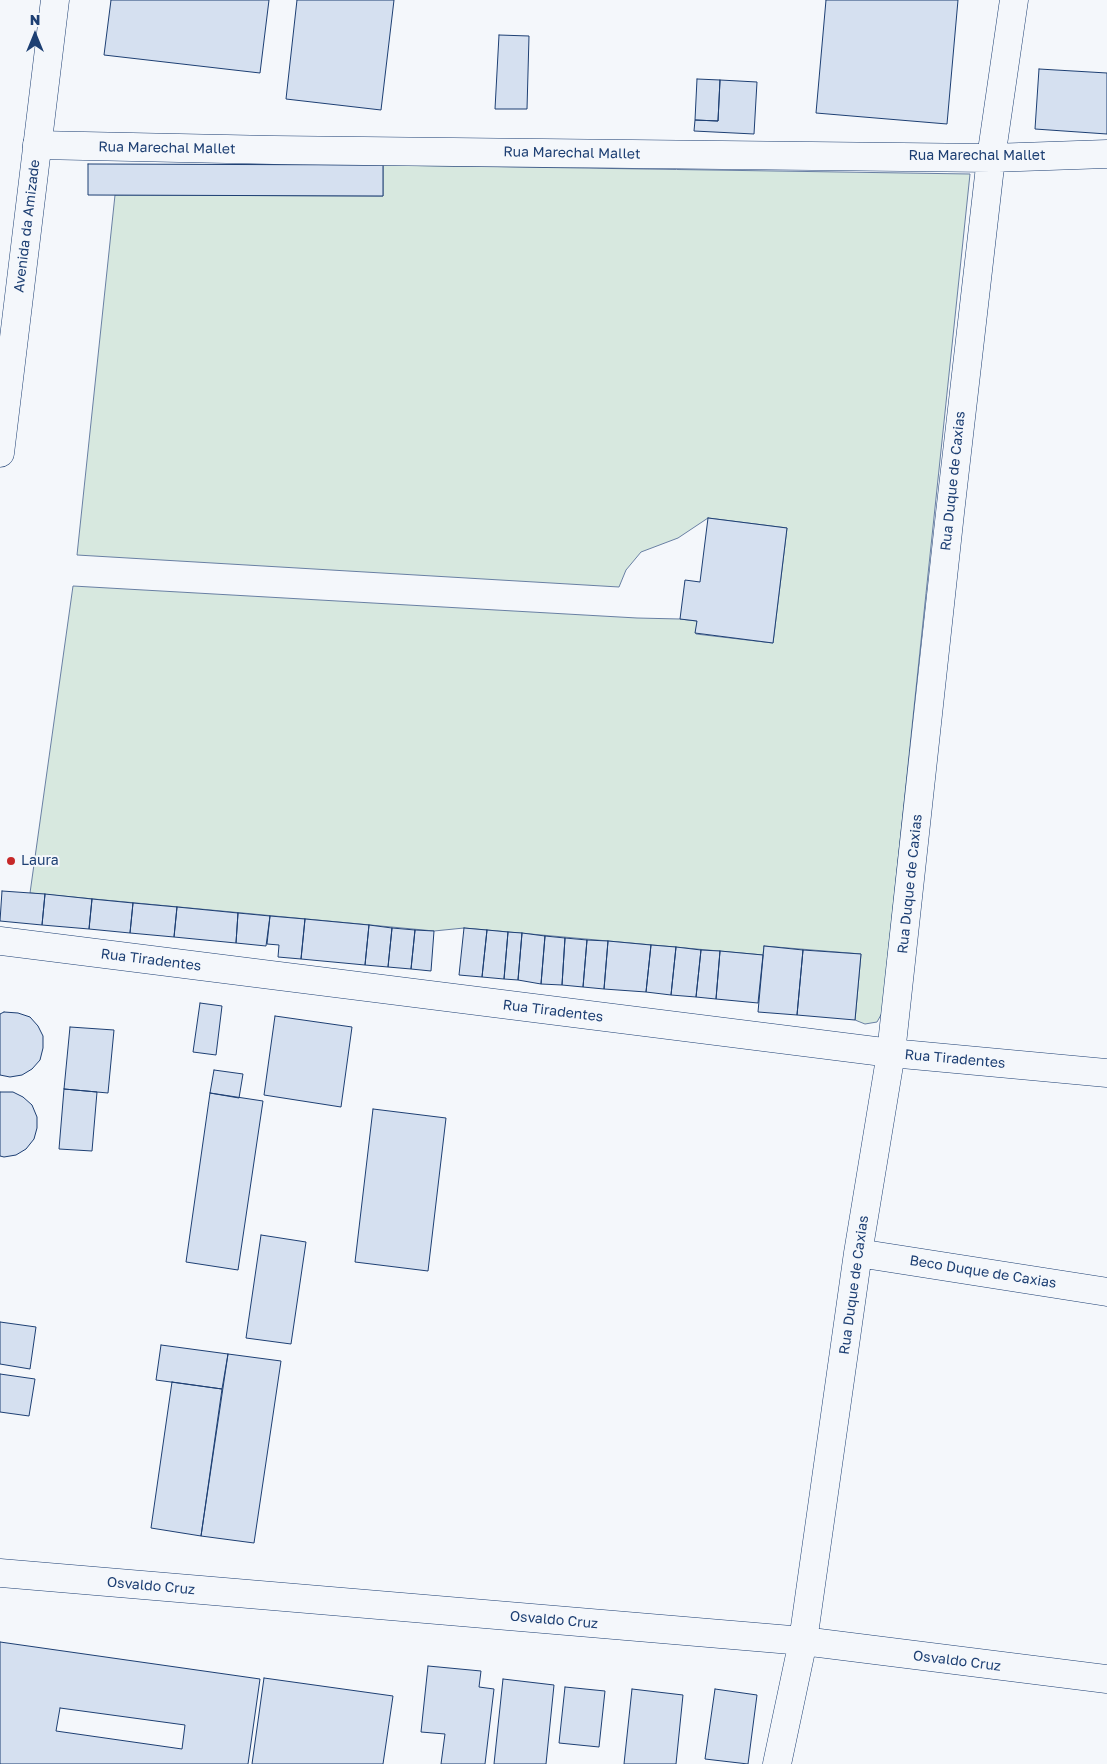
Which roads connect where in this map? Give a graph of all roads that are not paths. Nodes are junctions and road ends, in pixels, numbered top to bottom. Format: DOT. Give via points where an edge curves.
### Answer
graph roads {
  1 [pos="55,0"];
  2 [pos="1014,0"];
  3 [pos="37,145"];
  4 [pos="1107,154"];
  5 [pos="991,158"];
  6 [pos="7,338"];
  7 [pos="0,453"];
  8 [pos="0,941"];
  9 [pos="891,1053"];
  10 [pos="1107,1073"];
  11 [pos="858,1253"];
  12 [pos="1107,1292"];
  13 [pos="0,1573"];
  14 [pos="803,1641"];
  15 [pos="1107,1679"];
  16 [pos="777,1764"];
  1 -- 3 [label="street, Avenida da Amizade"];
  2 -- 5 [label="street, Rua Duque de Caxias"];
  3 -- 5 [label="street, Rua Marechal Mallet"];
  3 -- 6 [label="street, Avenida da Amizade"];
  4 -- 5 [label="street, Rua Marechal Mallet"];
  5 -- 9 [label="street, Rua Duque de Caxias"];
  6 -- 7 [label="street, Avenida da Amizade"];
  8 -- 9 [label="street, Rua Tiradentes"];
  9 -- 10 [label="street, Rua Tiradentes"];
  9 -- 11 [label="street, Rua Duque de Caxias"];
  11 -- 12 [label="street, Beco Duque de Caxias"];
  11 -- 14 [label="street, Rua Duque de Caxias"];
  13 -- 14 [label="street, Osvaldo Cruz"];
  14 -- 15 [label="street, Osvaldo Cruz"];
  14 -- 16 [label="street, Rua Duque de Caxias"];
}
